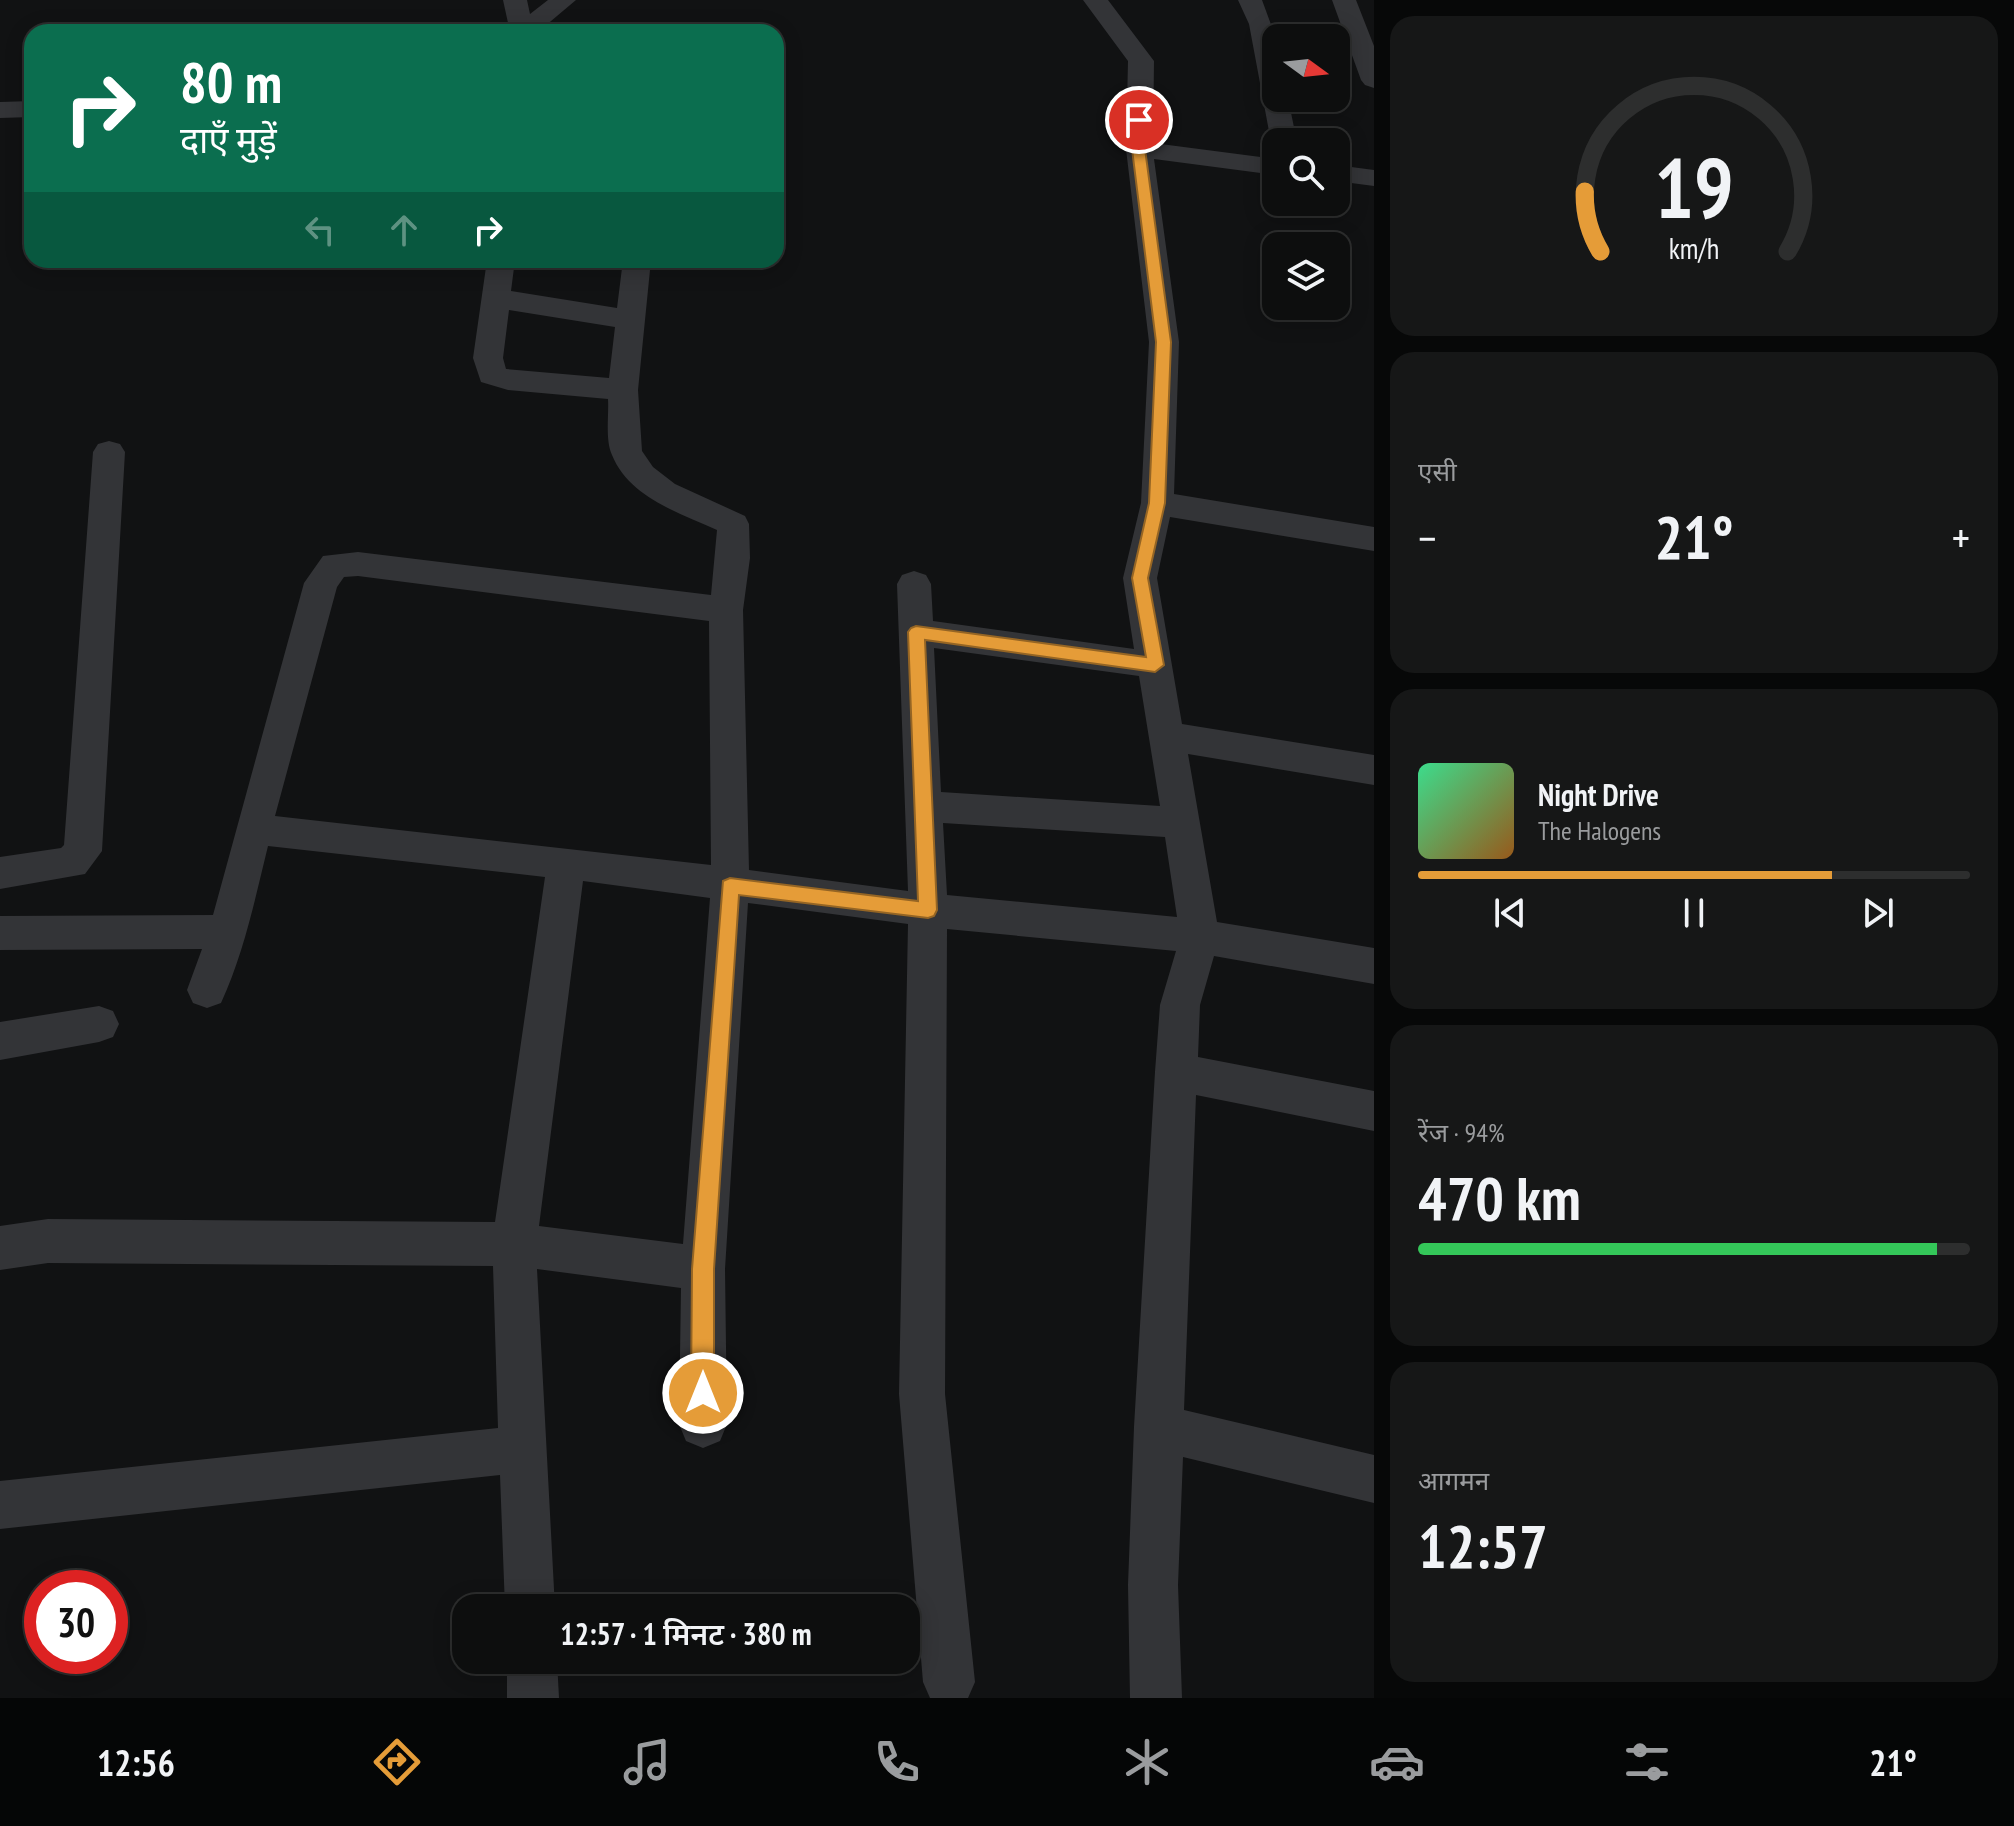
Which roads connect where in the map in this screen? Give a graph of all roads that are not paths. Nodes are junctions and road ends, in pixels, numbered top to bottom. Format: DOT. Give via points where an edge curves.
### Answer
graph roads {
  1 [pos="515,0"];
  2 [pos="564,0"];
  3 [pos="1095,0"];
  4 [pos="1250,0"];
  5 [pos="1344,0"];
  6 [pos="520,24"];
  7 [pos="532,24"];
  8 [pos="1374,80"];
  9 [pos="24,109"];
  10 [pos="0,110"];
  11 [pos="1281,128"];
  12 [pos="1139,149"];
  13 [pos="1262,165"];
  14 [pos="1350,175"];
  15 [pos="1374,178"];
  16 [pos="500,268"];
  17 [pos="636,268"];
  18 [pos="495,298"];
  19 [pos="629,320"];
  20 [pos="623,390"];
  21 [pos="109,452"];
  22 [pos="1157,503"];
  23 [pos="1374,539"];
  24 [pos="914,584"];
  25 [pos="726,610"];
  26 [pos="916,632"];
  27 [pos="1155,665"];
  28 [pos="1167,736"];
  29 [pos="1374,770"];
  30 [pos="923,806"];
  31 [pos="1181,823"];
  32 [pos="253,829"];
  33 [pos="566,863"];
  34 [pos="0,873"];
  35 [pos="730,886"];
  36 [pos="928,910"];
  37 [pos="228,932"];
  38 [pos="0,933"];
  39 [pos="1200,936"];
  40 [pos="1374,966"];
  41 [pos="207,990"];
  42 [pos="99,1024"];
  43 [pos="0,1041"];
  44 [pos="1176,1072"];
  45 [pos="1374,1111"];
  46 [pos="514,1244"];
  47 [pos="0,1248"];
  48 [pos="703,1269"];
  49 [pos="703,1424"];
  50 [pos="1158,1427"];
  51 [pos="524,1449"];
  52 [pos="1374,1479"];
  53 [pos="0,1505"];
  54 [pos="529,1594"];
  55 [pos="532,1674"];
  56 [pos="949,1682"];
  57 [pos="533,1698"];
  58 [pos="1156,1698"];
  1 -- 6 [label="street"];
  2 -- 7 [label="street"];
  3 -- 12 [label="street" via="1141,61"];
  4 -- 11 [label="street" via="1261,24"];
  5 -- 8 [label="street"];
  9 -- 10 [label="street"];
  12 -- 13 [label="street"];
  12 -- 22 [label="street" via="1164,342"];
  14 -- 15 [label="street"];
  16 -- 18 [label="street"];
  17 -- 19 [label="street"];
  18 -- 19 [label="street"];
  18 -- 20 [label="street" via="488,358 492,375"];
  19 -- 20 [label="street"];
  20 -- 25 [label="street" via="626,453 642,475 664,492 733,524"];
  21 -- 34 [label="street" via="83,851 71,863"];
  22 -- 23 [label="street"];
  22 -- 27 [label="street" via="1140,578"];
  24 -- 26 [label="street"];
  25 -- 32 [label="street" via="335,565 321,583"];
  25 -- 35 [label="street"];
  26 -- 27 [label="street"];
  26 -- 30 [label="street"];
  27 -- 28 [label="street"];
  28 -- 29 [label="street"];
  28 -- 31 [label="street"];
  30 -- 31 [label="street"];
  30 -- 36 [label="street"];
  31 -- 39 [label="street"];
  32 -- 33 [label="street"];
  32 -- 37 [label="street"];
  33 -- 35 [label="street"];
  33 -- 46 [label="street"];
  35 -- 36 [label="street"];
  35 -- 48 [label="street"];
  36 -- 39 [label="street"];
  36 -- 56 [label="street" via="922,1394"];
  37 -- 38 [label="street"];
  37 -- 41 [label="street"];
  39 -- 40 [label="street"];
  39 -- 44 [label="street" via="1180,1005"];
  42 -- 43 [label="street"];
  44 -- 45 [label="street"];
  44 -- 50 [label="street"];
  46 -- 47 [label="street" via="48,1241"];
  46 -- 48 [label="street"];
  46 -- 51 [label="street"];
  48 -- 49 [label="street"];
  50 -- 52 [label="street"];
  50 -- 58 [label="street"];
  51 -- 53 [label="street"];
  51 -- 54 [label="street"];
  55 -- 57 [label="street"];
}
